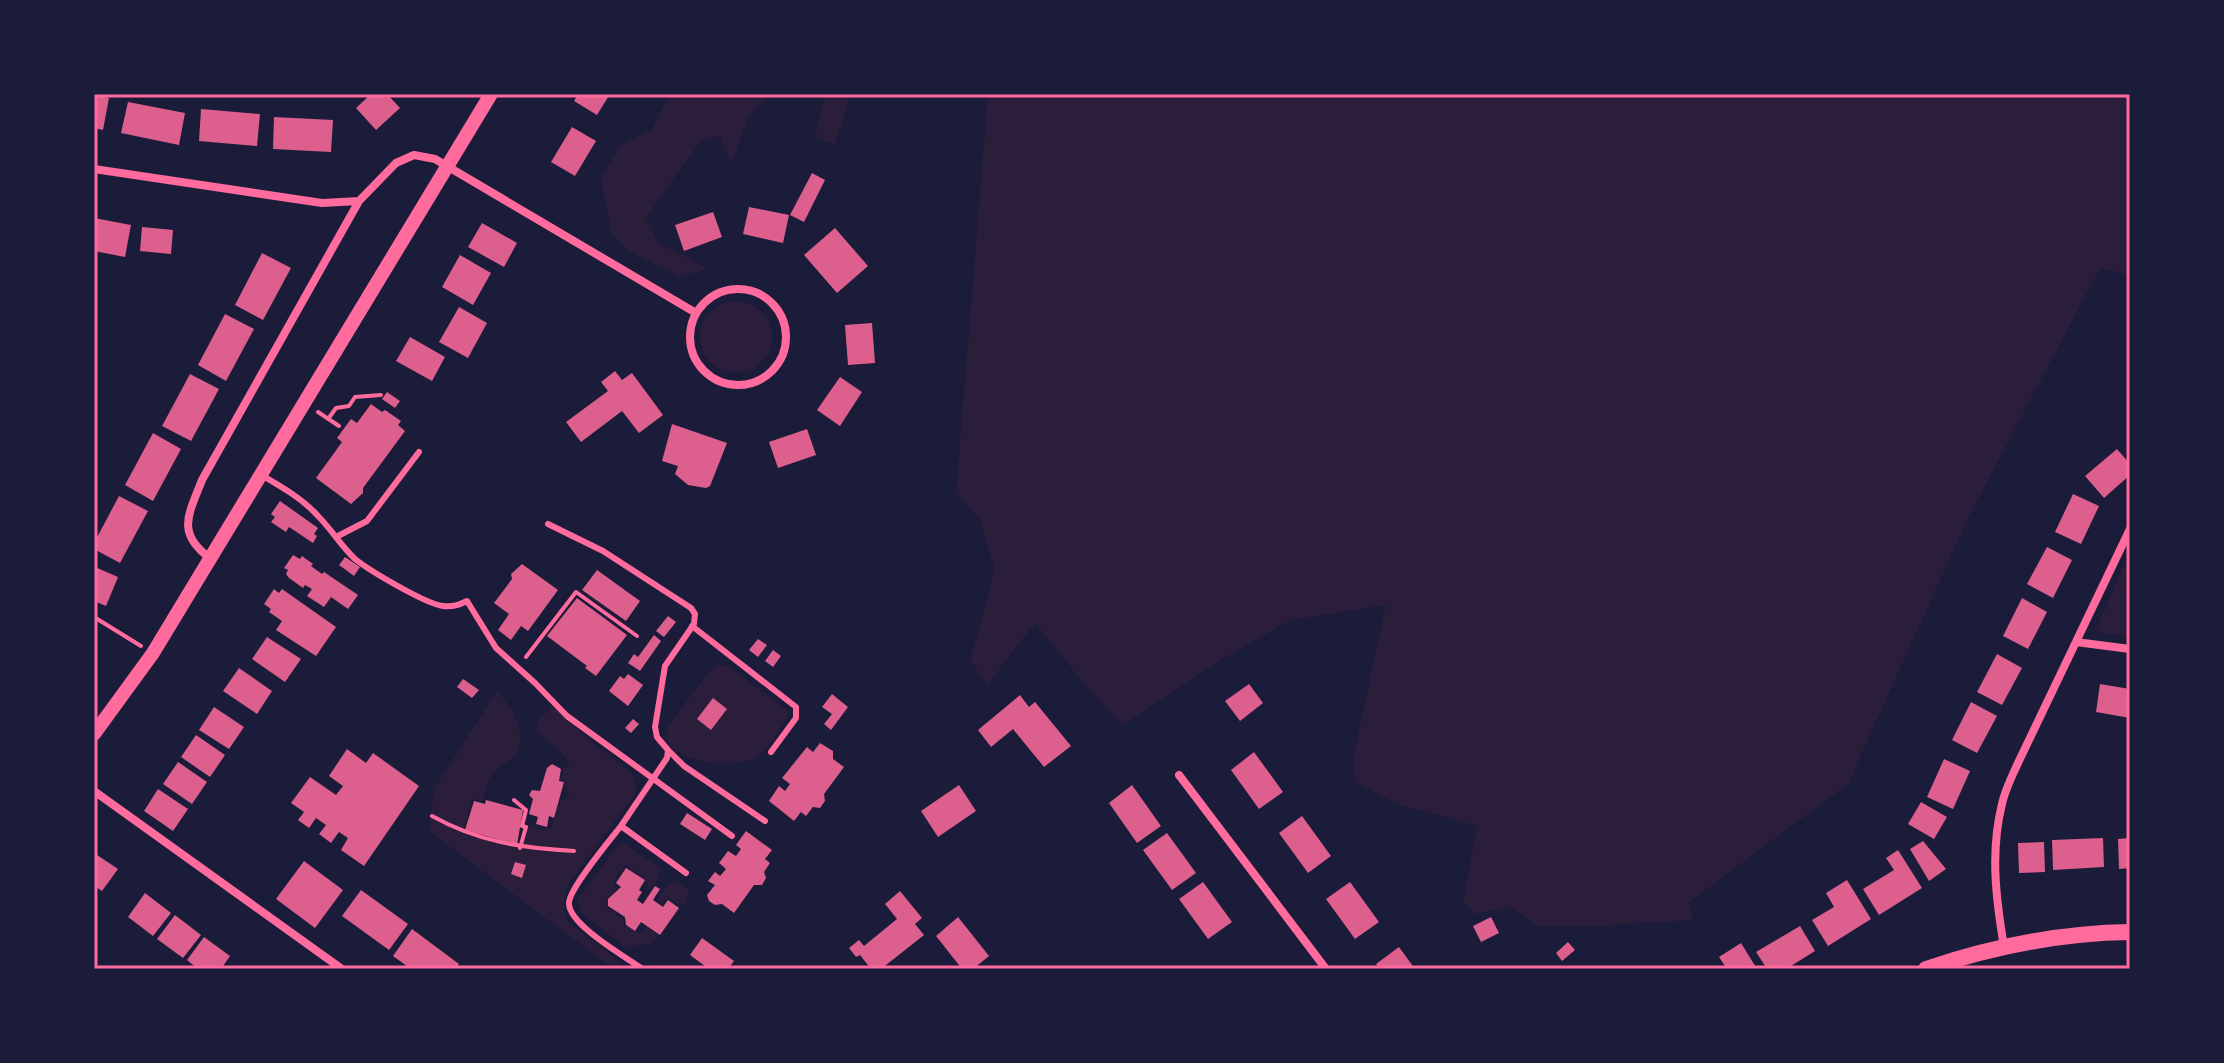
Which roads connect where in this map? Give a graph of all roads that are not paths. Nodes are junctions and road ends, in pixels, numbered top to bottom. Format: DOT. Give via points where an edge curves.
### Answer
graph roads {
  1 [pos="491,94"];
  2 [pos="449,166"];
  3 [pos="94,169"];
  4 [pos="359,201"];
  5 [pos="696,313"];
  6 [pos="419,452"];
  7 [pos="263,476"];
  8 [pos="548,524"];
  9 [pos="2130,529"];
  10 [pos="336,537"];
  11 [pos="211,559"];
  12 [pos="692,626"];
  13 [pos="2076,642"];
  14 [pos="2130,649"];
  15 [pos="94,734"];
  16 [pos="668,750"];
  17 [pos="771,752"];
  18 [pos="1179,775"];
  19 [pos="652,779"];
  20 [pos="94,791"];
  21 [pos="765,821"];
  22 [pos="621,826"];
  23 [pos="732,836"];
  24 [pos="686,873"];
  25 [pos="2130,932"];
  26 [pos="2004,947"];
  27 [pos="641,968"];
  28 [pos="342,969"];
  29 [pos="1326,969"];
  30 [pos="1926,969"];
  1 -- 2 [label="street"];
  2 -- 4 [label="street" via="414,155 396,163"];
  2 -- 5 [label="street"];
  2 -- 7 [label="street"];
  3 -- 4 [label="street" via="322,203"];
  4 -- 11 [label="street" via="202,480 187,529 193,545"];
  5 -- 5 [label="street" via="721,292 752,291 767,299 781,318 781,357 760,379 745,384 715,379 694,357 690,342"];
  6 -- 10 [label="lane" via="367,521"];
  7 -- 10 [label="lane" via="304,503"];
  7 -- 11 [label="street"];
  8 -- 12 [label="lane" via="603,551 691,608"];
  9 -- 13 [label="street"];
  10 -- 19 [label="lane" via="368,568 431,602 457,606 467,601 488,638 567,716"];
  11 -- 15 [label="street" via="153,653"];
  12 -- 16 [label="lane" via="665,666 655,727"];
  12 -- 17 [label="lane" via="796,707 796,718"];
  13 -- 14 [label="street"];
  13 -- 26 [label="street" via="2002,802 1994,856"];
  16 -- 19 [label="lane"];
  16 -- 21 [label="lane"];
  18 -- 29 [label="street"];
  19 -- 22 [label="lane"];
  19 -- 23 [label="lane"];
  20 -- 28 [label="street"];
  22 -- 24 [label="lane"];
  22 -- 27 [label="lane" via="572,893 569,908 577,922"];
  25 -- 26 [label="main road"];
  26 -- 30 [label="main road"];
}
